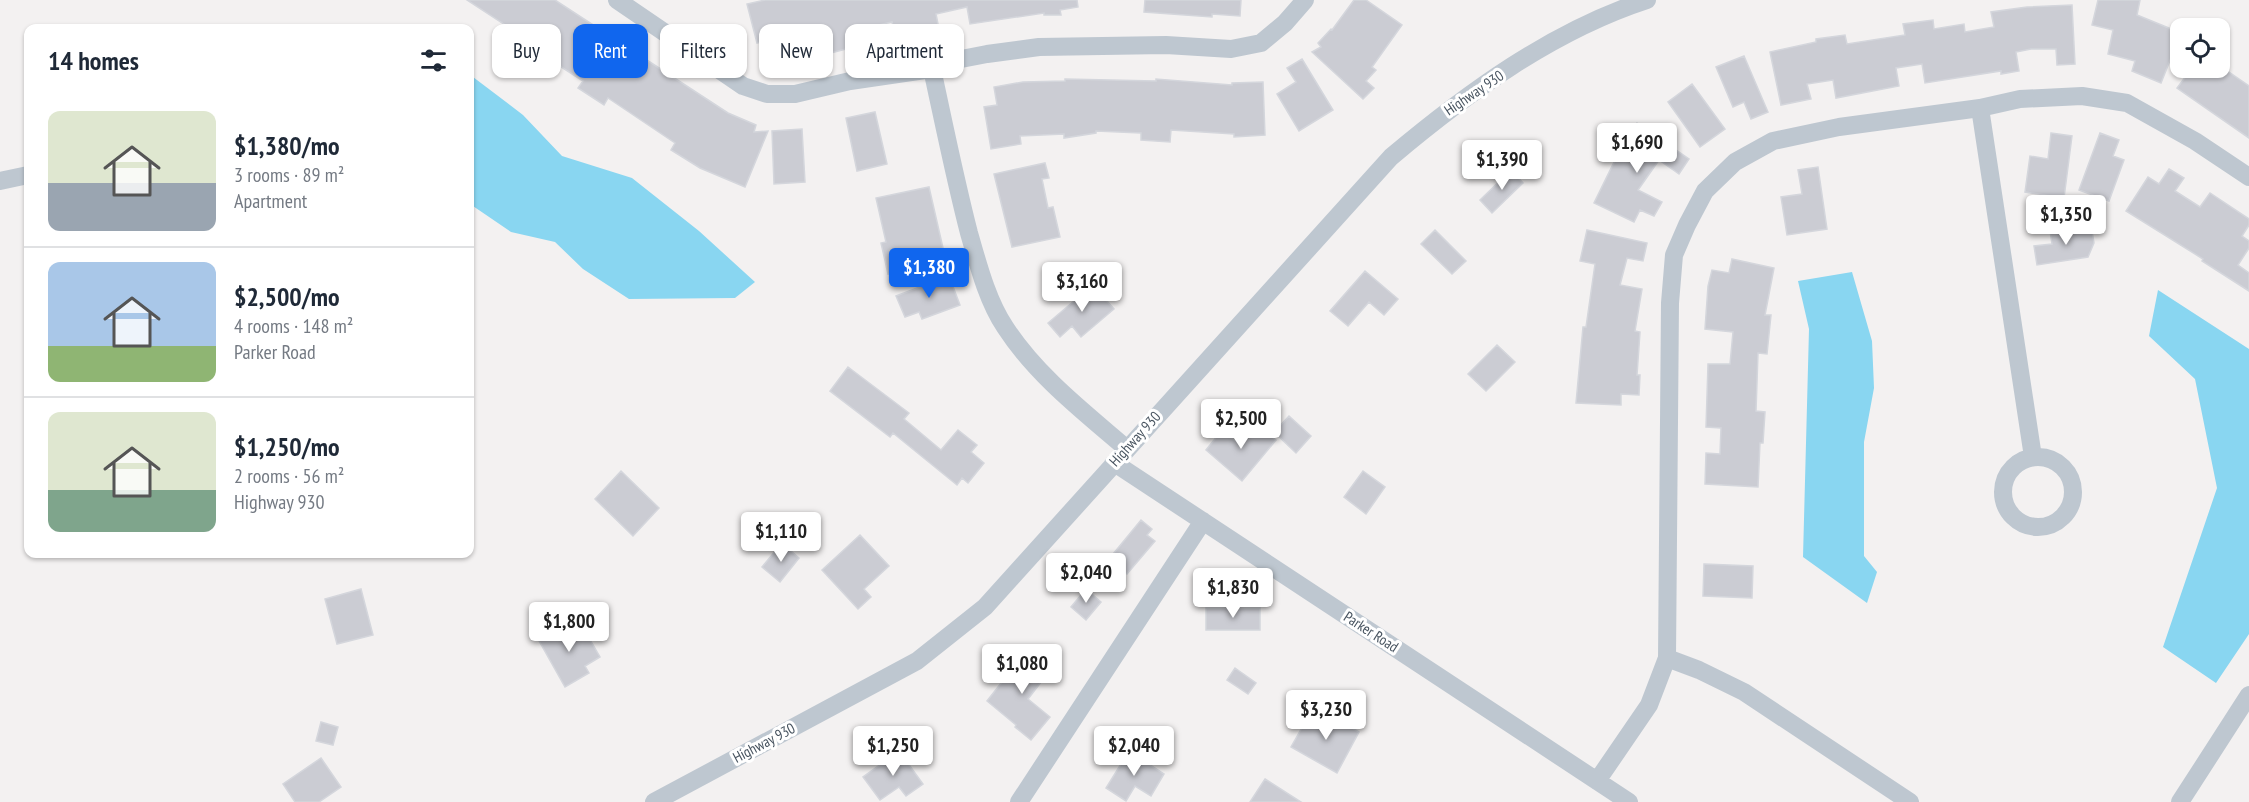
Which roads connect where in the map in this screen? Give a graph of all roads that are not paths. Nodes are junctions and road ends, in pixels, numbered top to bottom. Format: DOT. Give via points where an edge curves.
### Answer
graph roads {
  1 [pos="617,0"];
  2 [pos="1305,0"];
  3 [pos="1647,0"];
  4 [pos="964,59"];
  5 [pos="870,78"];
  6 [pos="934,78"];
  7 [pos="1980,108"];
  8 [pos="24,176"];
  9 [pos="2249,177"];
  10 [pos="0,181"];
  11 [pos="1127,448"];
  12 [pos="2033,457"];
  13 [pos="1113,464"];
  14 [pos="1203,521"];
  15 [pos="1667,658"];
  16 [pos="2249,695"];
  17 [pos="1597,781"];
  18 [pos="654,802"];
  19 [pos="1019,802"];
  20 [pos="1629,802"];
  21 [pos="1910,802"];
  22 [pos="2180,802"];
  1 -- 5 [label="street" via="744,86 767,94 795,94"];
  2 -- 4 [label="street" via="1271,36 1250,46 1039,47"];
  3 -- 11 [label="street, Highway 930" via="1560,38 1515,65 1436,119 1391,157"];
  6 -- 11 [label="street" via="979,269 1003,325 1046,376"];
  7 -- 9 [label="street" via="2020,99 2082,96 2127,103"];
  7 -- 12 [label="street"];
  7 -- 15 [label="street" via="1839,127 1773,141 1735,162 1706,191 1674,255 1670,303"];
  8 -- 10 [label="street"];
  11 -- 13 [label="street, Highway 930"];
  13 -- 14 [label="street, Parker Road"];
  13 -- 18 [label="street, Highway 930" via="985,607 931,651"];
  14 -- 17 [label="street, Parker Road"];
  14 -- 19 [label="street"];
  15 -- 17 [label="street" via="1648,705"];
  15 -- 21 [label="street" via="1744,692"];
  16 -- 22 [label="street"];
  17 -- 20 [label="street, Parker Road"];
}
